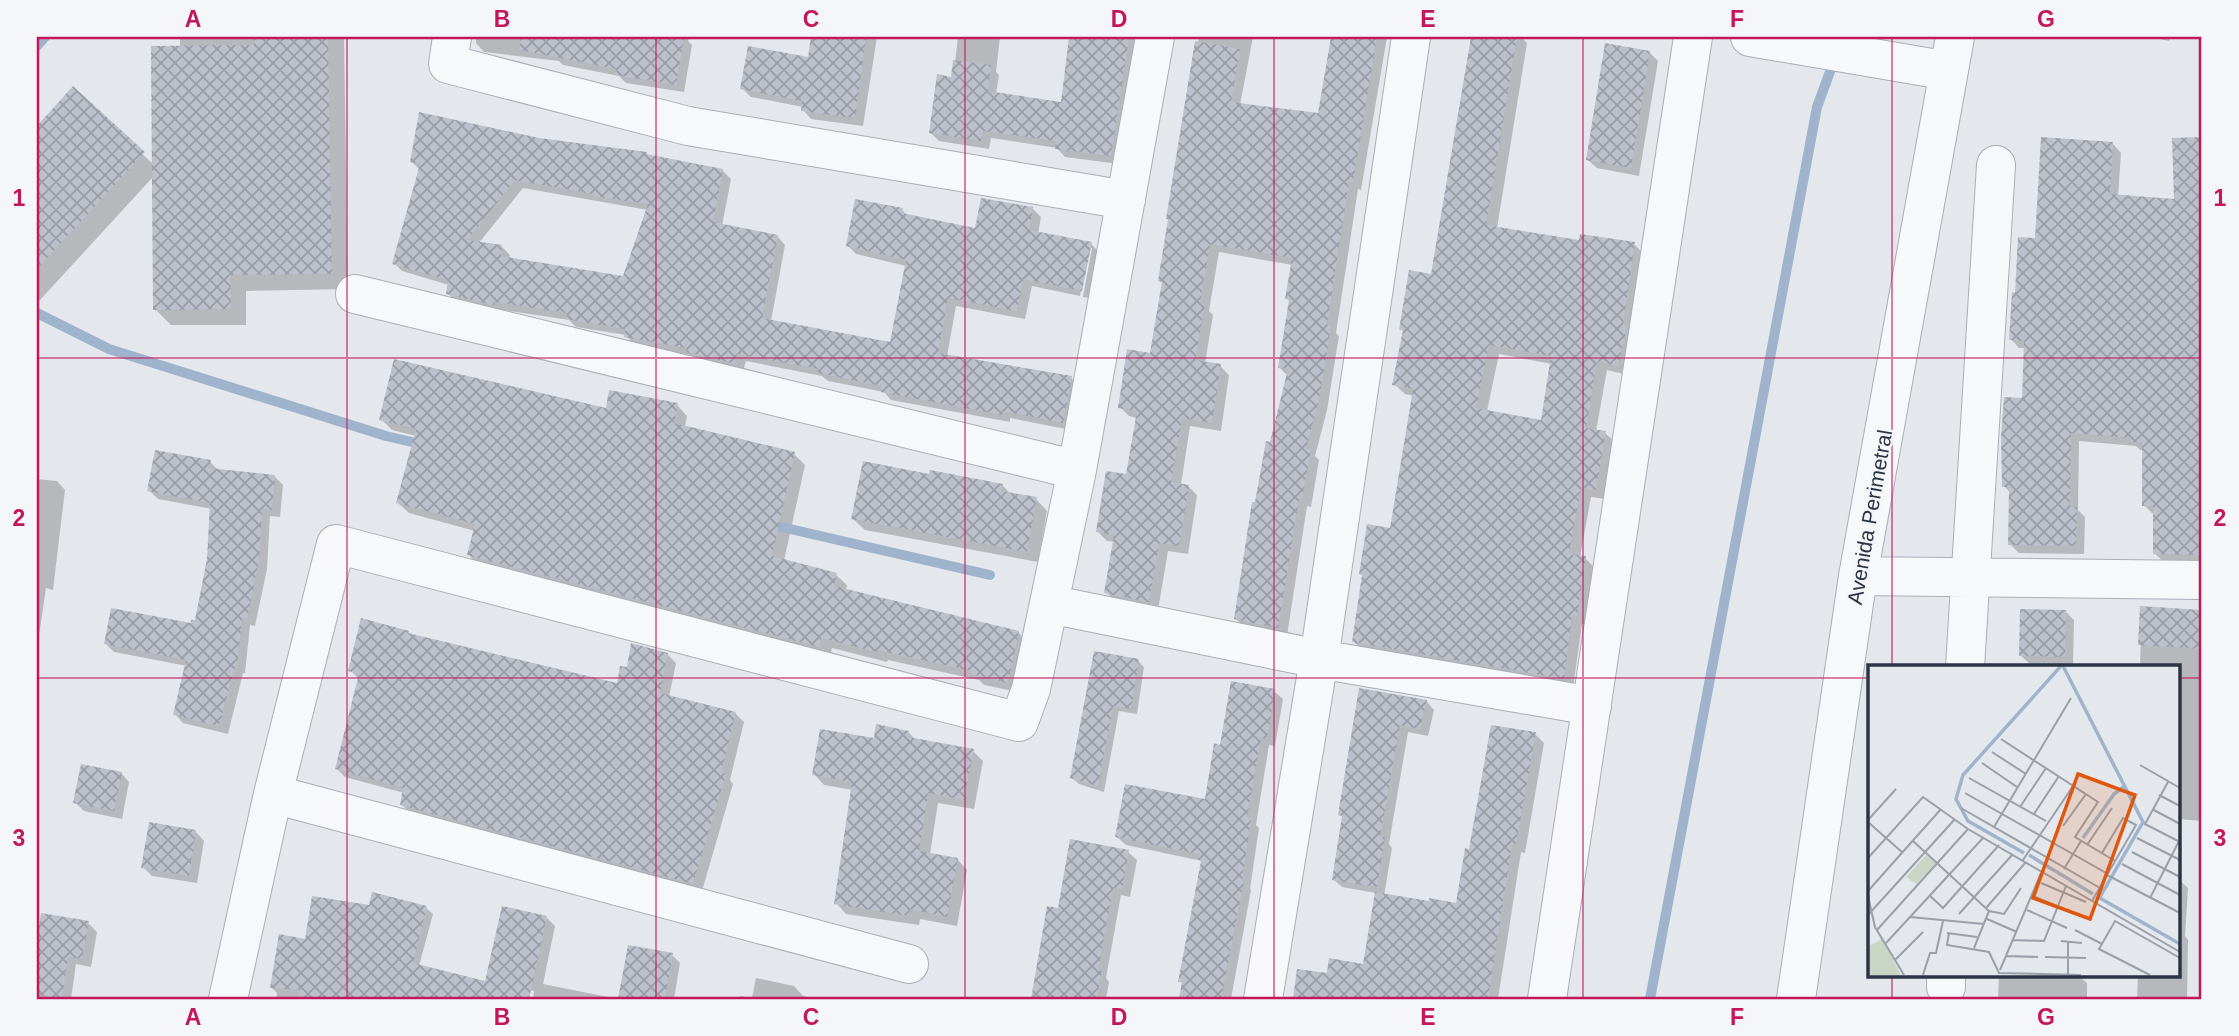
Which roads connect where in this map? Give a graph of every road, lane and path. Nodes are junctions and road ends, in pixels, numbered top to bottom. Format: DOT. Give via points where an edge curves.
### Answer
graph roads {
  1 [pos="452,37"];
  2 [pos="1155,37"];
  3 [pos="1411,37"];
  4 [pos="1693,37"];
  5 [pos="1750,37"];
  6 [pos="1952,54"];
  7 [pos="1996,165"];
  8 [pos="1126,200"];
  9 [pos="355,294"];
  10 [pos="1077,470"];
  11 [pos="1858,576"];
  12 [pos="1971,576"];
  13 [pos="2202,580"];
  14 [pos="1049,604"];
  15 [pos="1319,659"];
  16 [pos="1965,665"];
  17 [pos="1592,706"];
  18 [pos="273,794"];
  19 [pos="909,964"];
  20 [pos="228,999"];
  21 [pos="1263,999"];
  22 [pos="1547,999"];
  23 [pos="1796,999"];
  1 -- 8 [label="street" via="448,64 688,126"];
  2 -- 8 [label="street"];
  3 -- 15 [label="street"];
  4 -- 17 [label="street"];
  5 -- 6 [label="street" via="1871,58"];
  6 -- 11 [label="street, Avenida Perimetral"];
  7 -- 12 [label="street"];
  8 -- 10 [label="street"];
  9 -- 10 [label="street"];
  10 -- 14 [label="street"];
  11 -- 12 [label="street"];
  11 -- 23 [label="street, Avenida Perimetral"];
  12 -- 13 [label="street"];
  12 -- 16 [label="street"];
  14 -- 15 [label="street"];
  14 -- 18 [label="street" via="1019,722 336,544"];
  15 -- 17 [label="street"];
  15 -- 21 [label="street"];
  17 -- 22 [label="street"];
  18 -- 19 [label="street"];
  18 -- 20 [label="street"];
}
